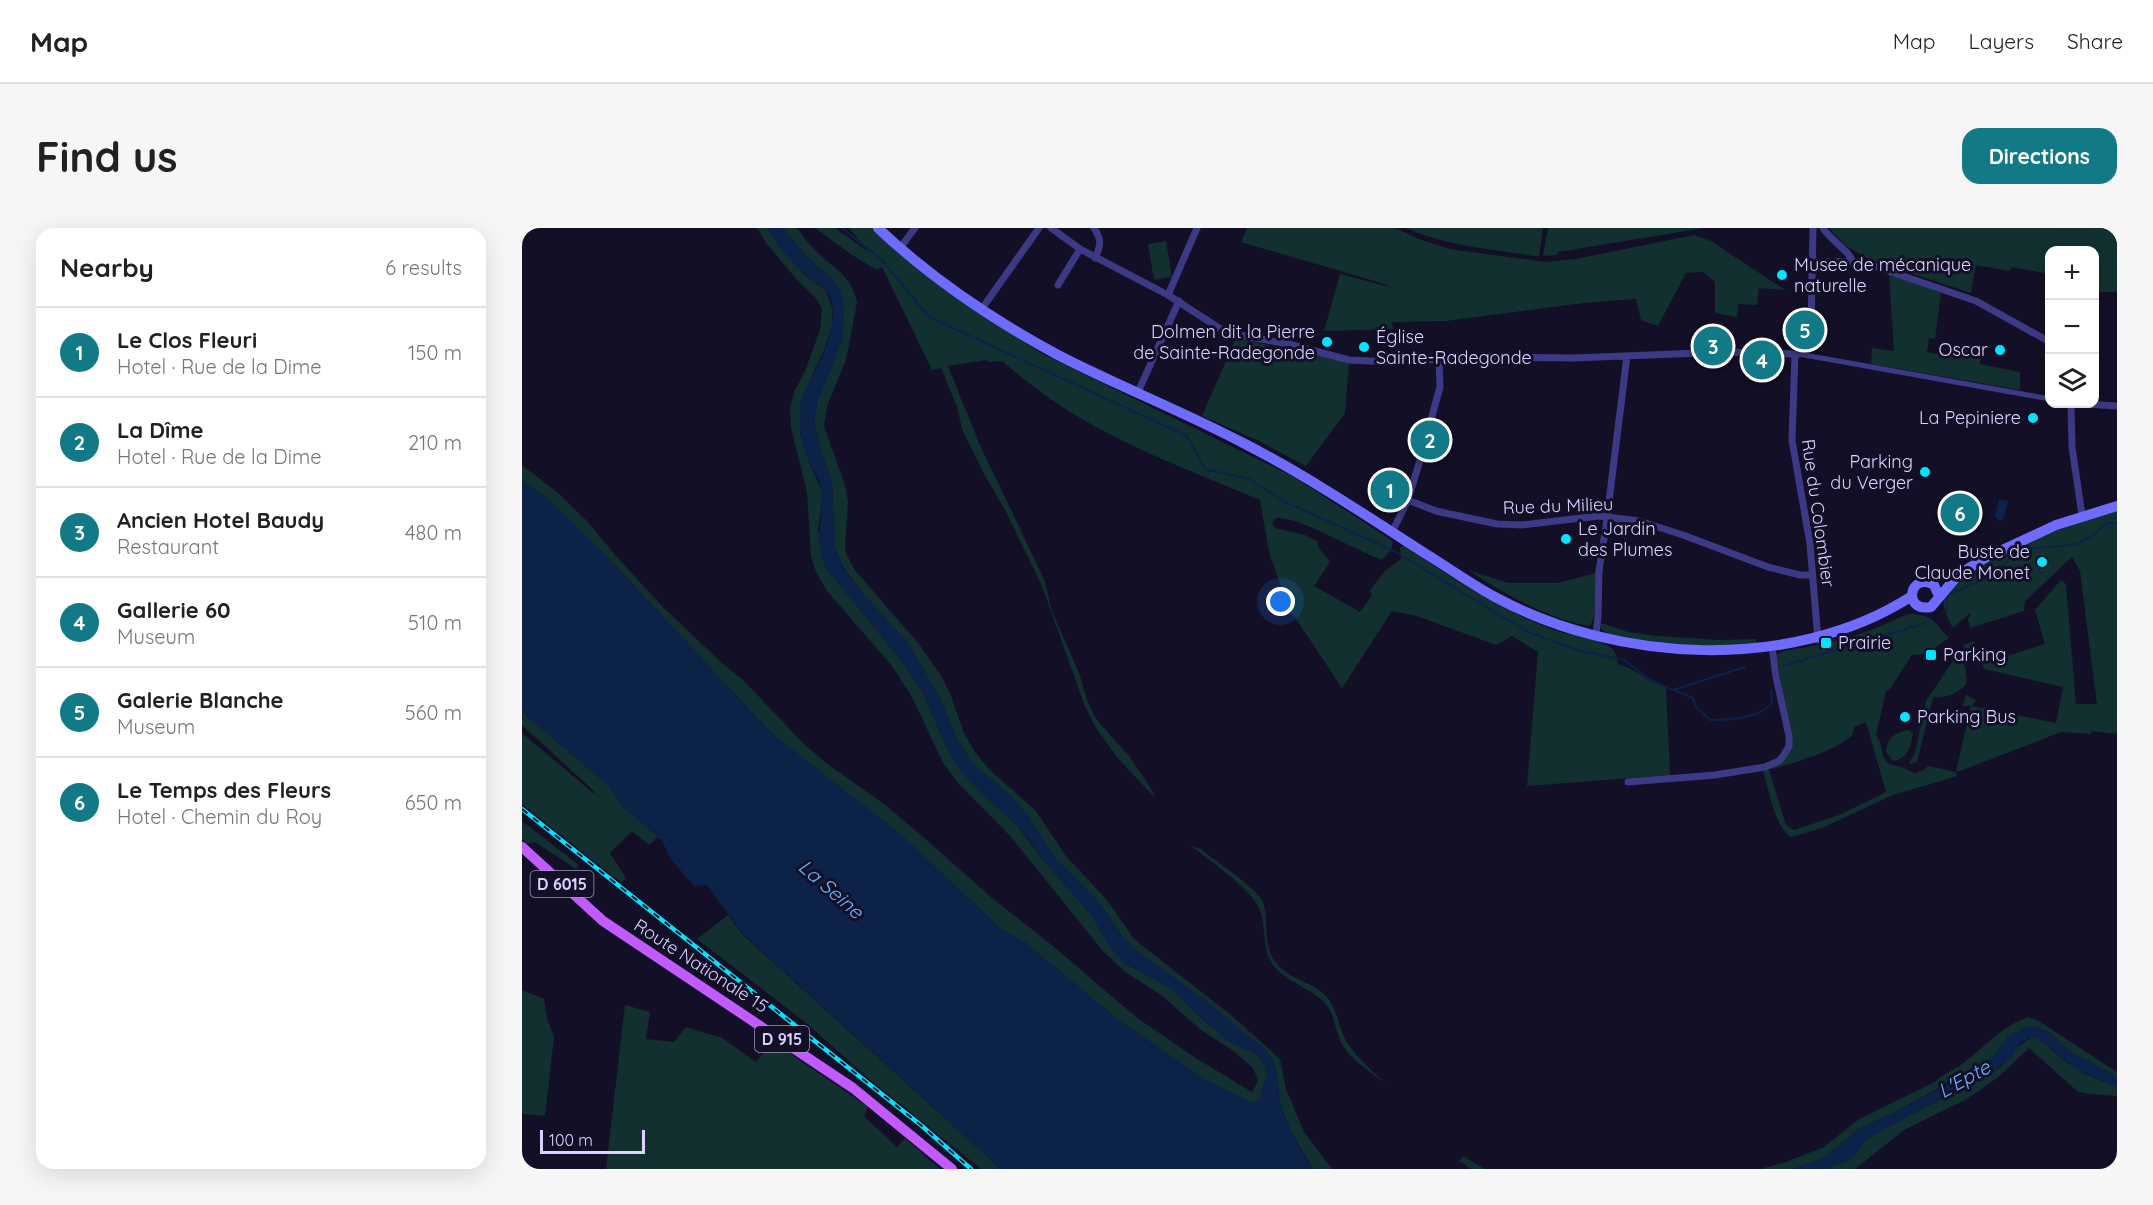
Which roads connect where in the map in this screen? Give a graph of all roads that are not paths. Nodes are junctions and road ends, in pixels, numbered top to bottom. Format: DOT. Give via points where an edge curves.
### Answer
graph roads {
  1 [pos="915,228"];
  2 [pos="1039,228"];
  3 [pos="1051,228"];
  4 [pos="1094,228"];
  5 [pos="1197,228"];
  6 [pos="1813,228"];
  7 [pos="1823,228"];
  8 [pos="885,230"];
  9 [pos="900,248"];
  10 [pos="1080,249"];
  11 [pos="1095,258"];
  12 [pos="1852,261"];
  13 [pos="1811,263"];
  14 [pos="1058,285"];
  15 [pos="1168,295"];
  16 [pos="1179,301"];
  17 [pos="981,309"];
  18 [pos="2045,340"];
  19 [pos="1797,354"];
  20 [pos="1627,356"];
  21 [pos="1439,359"];
  22 [pos="1138,392"];
  23 [pos="2045,398"];
  24 [pos="2099,404"];
  25 [pos="2117,406"];
  26 [pos="2071,408"];
  27 [pos="1408,500"];
  28 [pos="2117,506"];
  29 [pos="2082,515"];
  30 [pos="1607,516"];
  31 [pos="1392,532"];
  32 [pos="1812,575"];
  33 [pos="1958,575"];
  34 [pos="1931,582"];
  35 [pos="1912,596"];
  36 [pos="1939,596"];
  37 [pos="1918,606"];
  38 [pos="1596,636"];
  39 [pos="1818,638"];
  40 [pos="1778,645"];
  41 [pos="1629,782"];
  42 [pos="522,847"];
  43 [pos="603,921"];
  44 [pos="952,1169"];
  1 -- 9 [label="street"];
  2 -- 17 [label="street"];
  3 -- 10 [label="street"];
  4 -- 11 [label="street" via="1101,237"];
  5 -- 15 [label="street"];
  6 -- 13 [label="street"];
  7 -- 12 [label="street" via="1851,255"];
  8 -- 9 [label="main road"];
  9 -- 17 [label="main road"];
  10 -- 11 [label="street"];
  10 -- 14 [label="street"];
  11 -- 15 [label="street"];
  12 -- 13 [label="street"];
  12 -- 18 [label="street" via="1976,301"];
  13 -- 19 [label="street" via="1811,332"];
  15 -- 16 [label="street"];
  16 -- 21 [label="street" via="1227,332 1341,358 1391,362"];
  16 -- 22 [label="street"];
  17 -- 22 [label="main road" via="1058,354"];
  19 -- 20 [label="street"];
  19 -- 23 [label="street"];
  19 -- 32 [label="street, Rue du Colombier" via="1792,440"];
  20 -- 21 [label="street"];
  20 -- 30 [label="street"];
  21 -- 27 [label="street" via="1440,387"];
  22 -- 31 [label="main road" via="1269,456"];
  24 -- 25 [label="street"];
  26 -- 29 [label="street" via="2072,447"];
  27 -- 30 [label="street, Rue du Milieu" via="1436,511 1497,524"];
  27 -- 31 [label="street"];
  28 -- 29 [label="main road"];
  29 -- 33 [label="main road" via="2022,539"];
  30 -- 32 [label="street, Rue du Milieu" via="1654,525 1768,567"];
  30 -- 38 [label="street"];
  31 -- 38 [label="main road" via="1494,597"];
  32 -- 39 [label="street, Rue du Colombier"];
  33 -- 34 [label="main road"];
  33 -- 36 [label="main road"];
  34 -- 35 [label="main road" via="1918,584"];
  34 -- 36 [label="main road"];
  35 -- 37 [label="main road"];
  35 -- 39 [label="main road"];
  36 -- 37 [label="main road" via="1931,607"];
  37 -- 39 [label="main road" via="1846,633"];
  38 -- 40 [label="main road" via="1676,649 1730,650"];
  39 -- 40 [label="main road"];
  40 -- 41 [label="street" via="1776,677 1789,736 1789,746 1779,761 1715,775"];
  42 -- 43 [label="main road, D 6015"];
  43 -- 44 [label="main road, Route Nationale 15 / D 915" via="844,1082"];
}
